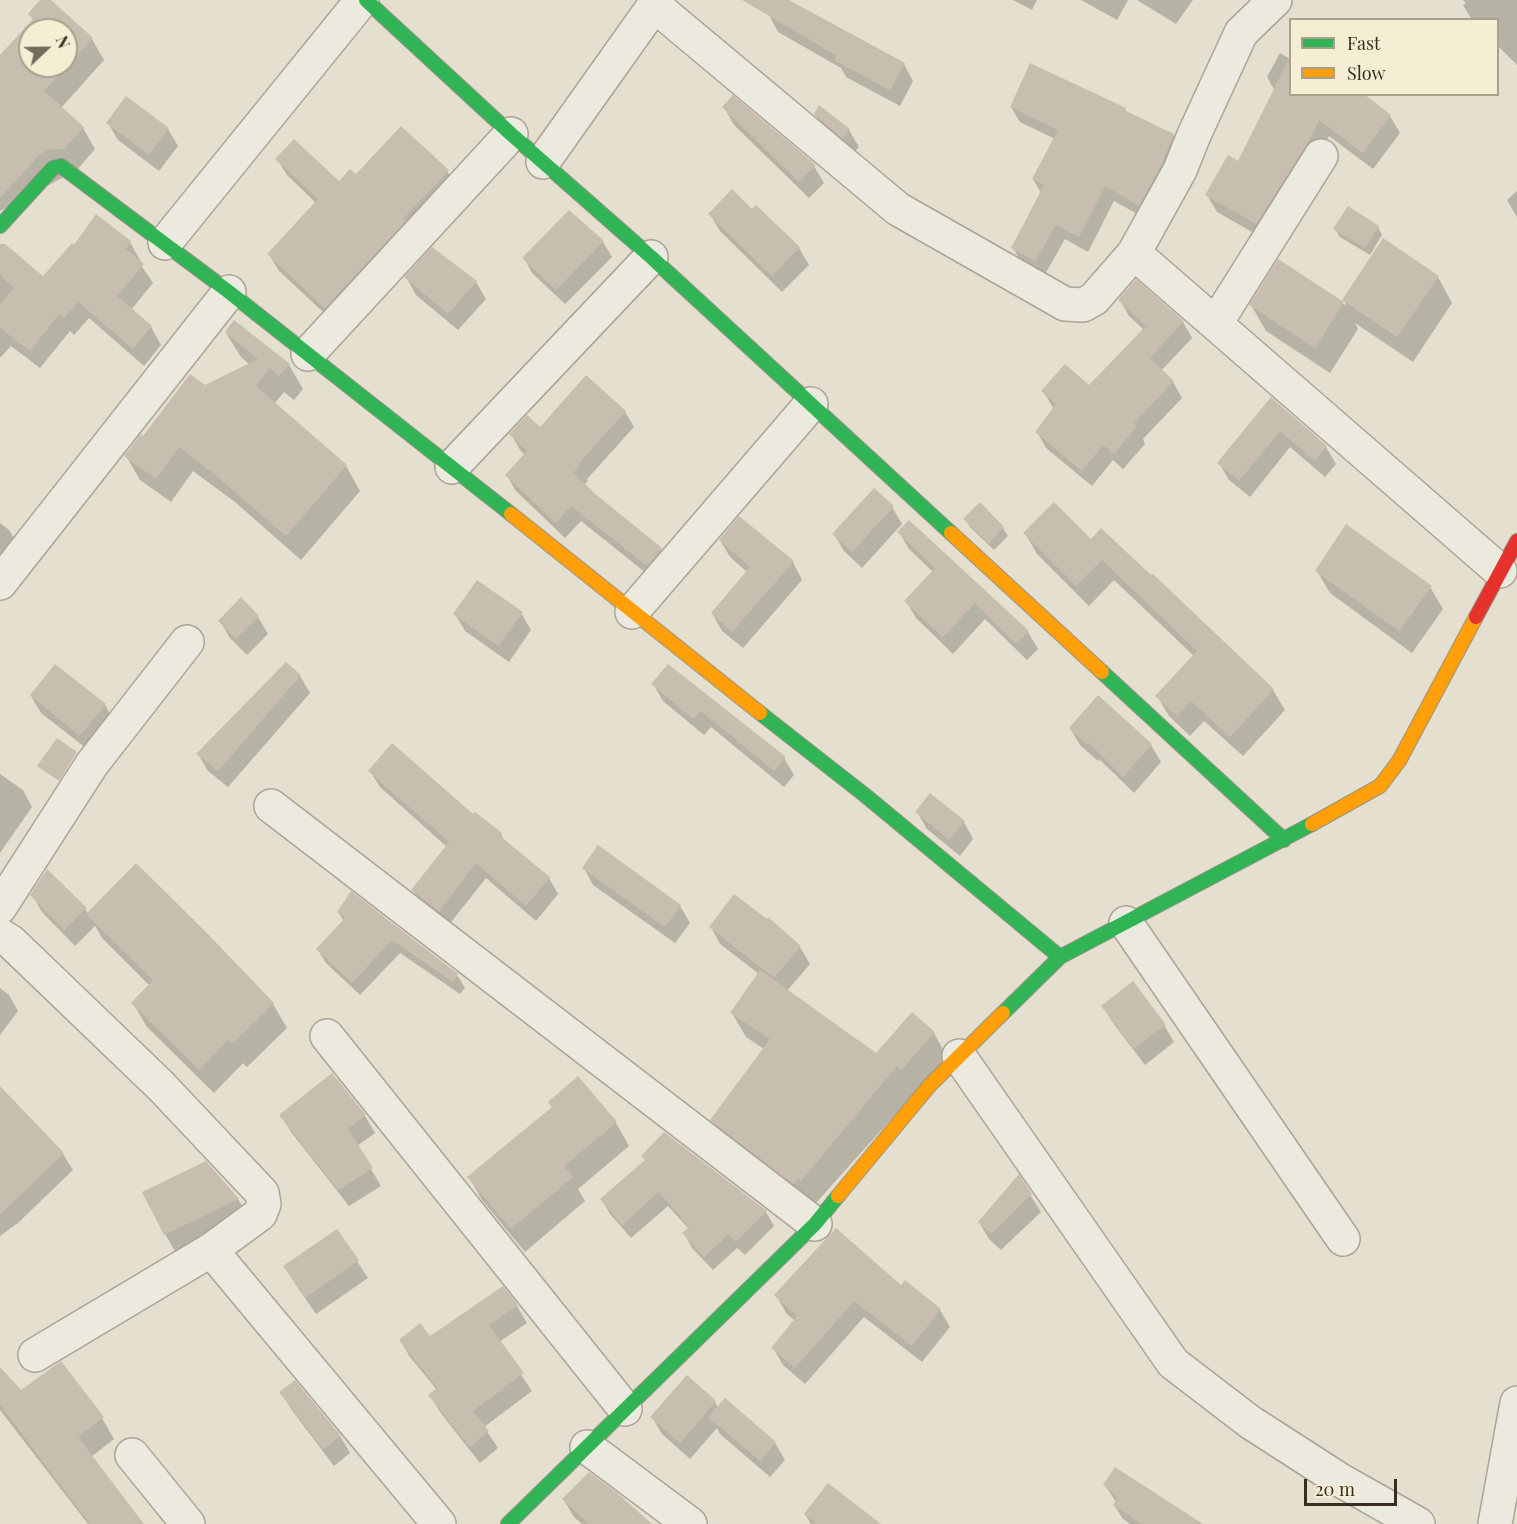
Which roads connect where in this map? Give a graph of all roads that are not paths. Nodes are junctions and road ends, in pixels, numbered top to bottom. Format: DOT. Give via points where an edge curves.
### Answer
graph roads {
  1 [pos="364,0"];
  2 [pos="1275,0"];
  3 [pos="656,2"];
  4 [pos="511,134"];
  5 [pos="1321,156"];
  6 [pos="543,162"];
  7 [pos="0,226"];
  8 [pos="165,243"];
  9 [pos="1134,253"];
  10 [pos="651,257"];
  11 [pos="229,292"];
  12 [pos="1216,324"];
  13 [pos="308,354"];
  14 [pos="810,404"];
  15 [pos="452,467"];
  16 [pos="1517,542"];
  17 [pos="1500,571"];
  18 [pos="0,583"];
  19 [pos="632,612"];
  20 [pos="187,642"];
  21 [pos="271,806"];
  22 [pos="1284,840"];
  23 [pos="0,907"];
  24 [pos="1126,923"];
  25 [pos="0,935"];
  26 [pos="1060,957"];
  27 [pos="327,1036"];
  28 [pos="959,1056"];
  29 [pos="815,1224"];
  30 [pos="1342,1239"];
  31 [pos="211,1250"];
  32 [pos="35,1355"];
  33 [pos="1517,1403"];
  34 [pos="625,1409"];
  35 [pos="587,1447"];
  36 [pos="132,1455"];
  37 [pos="188,1524"];
  38 [pos="439,1524"];
  39 [pos="508,1524"];
  40 [pos="690,1524"];
  41 [pos="1418,1524"];
  42 [pos="1495,1524"];
  1 -- 4 [label="street"];
  1 -- 8 [label="street"];
  2 -- 9 [label="street" via="1240,33 1180,170"];
  3 -- 6 [label="street"];
  3 -- 9 [label="street" via="898,209 1065,304 1083,305 1095,299"];
  4 -- 6 [label="street"];
  4 -- 13 [label="street"];
  5 -- 12 [label="street"];
  6 -- 10 [label="street"];
  7 -- 8 [label="street" via="53,168 61,166"];
  8 -- 11 [label="street"];
  9 -- 12 [label="street"];
  10 -- 14 [label="street"];
  10 -- 15 [label="street"];
  11 -- 13 [label="street"];
  11 -- 18 [label="street"];
  12 -- 17 [label="street"];
  13 -- 15 [label="street"];
  14 -- 19 [label="street"];
  14 -- 22 [label="street"];
  15 -- 19 [label="street"];
  16 -- 17 [label="street"];
  17 -- 22 [label="street" via="1399,761 1380,786"];
  19 -- 26 [label="street" via="866,796"];
  20 -- 23 [label="street" via="92,764"];
  21 -- 29 [label="street"];
  22 -- 24 [label="street"];
  24 -- 26 [label="street"];
  24 -- 30 [label="street"];
  25 -- 31 [label="street" via="161,1086 262,1193 264,1204 260,1214"];
  26 -- 28 [label="street"];
  27 -- 34 [label="street"];
  28 -- 29 [label="street" via="930,1085"];
  28 -- 41 [label="street" via="1173,1363 1250,1422"];
  29 -- 34 [label="street"];
  31 -- 32 [label="street"];
  31 -- 38 [label="street"];
  33 -- 42 [label="street"];
  34 -- 35 [label="street"];
  35 -- 39 [label="street"];
  35 -- 40 [label="street"];
  36 -- 37 [label="street"];
}
